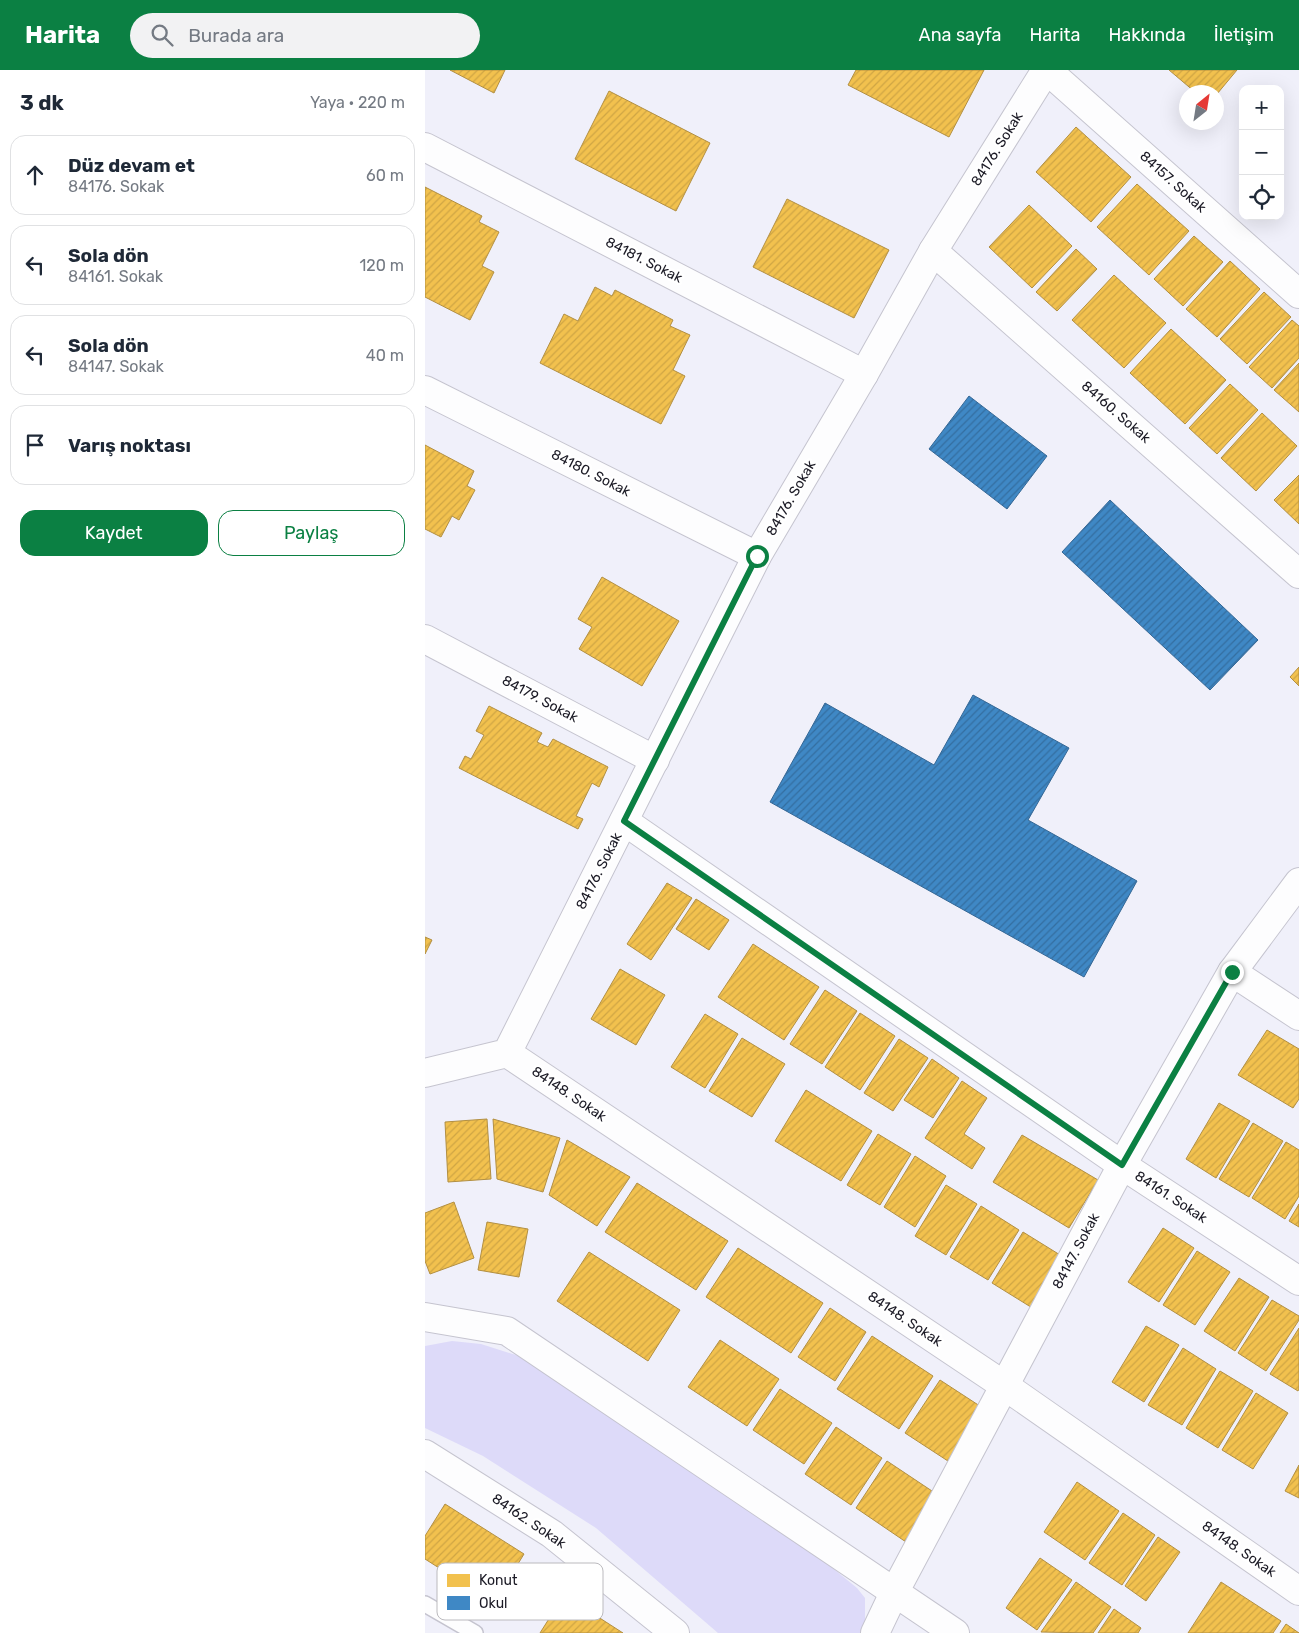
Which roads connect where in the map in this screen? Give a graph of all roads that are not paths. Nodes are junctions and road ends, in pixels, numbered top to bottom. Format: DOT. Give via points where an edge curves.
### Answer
graph roads {
  1 [pos="1047,70"];
  2 [pos="425,147"];
  3 [pos="933,250"];
  4 [pos="1299,294"];
  5 [pos="864,374"];
  6 [pos="425,390"];
  7 [pos="757,556"];
  8 [pos="1299,574"];
  9 [pos="425,639"];
  10 [pos="655,760"];
  11 [pos="624,821"];
  12 [pos="1299,882"];
  13 [pos="1232,972"];
  14 [pos="1299,1016"];
  15 [pos="507,1053"];
  16 [pos="425,1073"];
  17 [pos="1122,1165"];
  18 [pos="1299,1281"];
  19 [pos="425,1317"];
  20 [pos="1005,1386"];
  21 [pos="425,1454"];
  22 [pos="588,1563"];
  23 [pos="603,1575"];
  24 [pos="1299,1591"];
  25 [pos="894,1593"];
  26 [pos="425,1604"];
  27 [pos="437,1611"];
  28 [pos="453,1620"];
  29 [pos="475,1633"];
  30 [pos="675,1633"];
  31 [pos="875,1633"];
  32 [pos="955,1633"];
  1 -- 3 [label="street, 84176. Sokak"];
  1 -- 4 [label="street, 84157. Sokak"];
  2 -- 5 [label="street, 84181. Sokak"];
  3 -- 5 [label="street, 84176. Sokak"];
  3 -- 8 [label="street, 84160. Sokak"];
  5 -- 7 [label="street, 84176. Sokak"];
  6 -- 7 [label="street, 84180. Sokak"];
  7 -- 10 [label="street, 84176. Sokak"];
  9 -- 10 [label="street, 84179. Sokak"];
  10 -- 11 [label="street, 84176. Sokak"];
  11 -- 15 [label="street, 84176. Sokak"];
  11 -- 17 [label="street, 84161. Sokak"];
  12 -- 13 [label="street, 84147. Sokak"];
  13 -- 14 [label="street"];
  13 -- 17 [label="street, 84147. Sokak"];
  15 -- 16 [label="street"];
  15 -- 20 [label="street, 84148. Sokak"];
  17 -- 18 [label="street, 84161. Sokak"];
  17 -- 20 [label="street, 84147. Sokak"];
  19 -- 25 [label="street" via="507,1331"];
  20 -- 24 [label="street, 84148. Sokak"];
  20 -- 25 [label="street, 84147. Sokak"];
  21 -- 22 [label="street, 84162. Sokak" via="552,1534"];
  23 -- 30 [label="street, 84162. Sokak"];
  25 -- 31 [label="street, 84147. Sokak"];
  25 -- 32 [label="street"];
  26 -- 27 [label="lane"];
  28 -- 29 [label="lane"];
}
